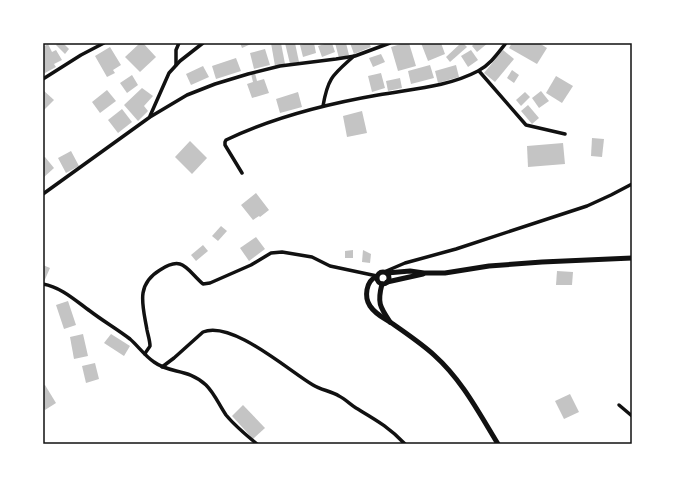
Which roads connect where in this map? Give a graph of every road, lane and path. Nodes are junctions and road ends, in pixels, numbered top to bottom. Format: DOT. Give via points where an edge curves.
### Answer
graph roads {
  1 [pos="104,43"];
  2 [pos="179,43"];
  3 [pos="203,43"];
  4 [pos="388,43"];
  5 [pos="506,43"];
  6 [pos="355,56"];
  7 [pos="176,65"];
  8 [pos="479,71"];
  9 [pos="43,79"];
  10 [pos="323,106"];
  11 [pos="150,117"];
  12 [pos="565,134"];
  13 [pos="242,172"];
  14 [pos="632,184"];
  15 [pos="43,194"];
  16 [pos="632,258"];
  17 [pos="385,272"];
  18 [pos="424,273"];
  19 [pos="376,276"];
  20 [pos="388,282"];
  21 [pos="43,284"];
  22 [pos="382,284"];
  23 [pos="391,323"];
  24 [pos="145,354"];
  25 [pos="162,367"];
  26 [pos="619,405"];
  27 [pos="632,416"];
  28 [pos="257,444"];
  29 [pos="405,444"];
  30 [pos="498,444"];
  1 -- 9 [label="street"];
  2 -- 7 [label="street" via="176,50"];
  3 -- 7 [label="street"];
  4 -- 6 [label="street"];
  5 -- 8 [label="street"];
  6 -- 10 [label="street" via="330,80"];
  6 -- 11 [label="street" via="280,66 248,74 187,95"];
  7 -- 11 [label="street" via="169,73"];
  8 -- 10 [label="street" via="439,85"];
  8 -- 12 [label="street" via="526,125"];
  10 -- 13 [label="street" via="250,129 226,140 225,145"];
  11 -- 15 [label="street"];
  14 -- 17 [label="street" via="587,206 405,263"];
  16 -- 18 [label="main road" via="542,262"];
  17 -- 18 [label="main road"];
  17 -- 19 [label="main road"];
  17 -- 20 [label="main road"];
  18 -- 20 [label="main road"];
  19 -- 22 [label="main road"];
  19 -- 23 [label="main road" via="368,286 367,301 375,313"];
  19 -- 24 [label="street" via="330,266 312,257 282,252 271,253 252,265 202,284 183,264 171,264 156,272 144,286 143,305 150,346"];
  20 -- 22 [label="main road"];
  21 -- 24 [label="street" via="52,286 66,295 130,339"];
  22 -- 23 [label="main road" via="379,303"];
  23 -- 30 [label="main road" via="424,346 452,372"];
  24 -- 25 [label="street"];
  25 -- 28 [label="street" via="186,372 205,384 227,416"];
  25 -- 29 [label="street" via="203,332 208,330 237,336 273,357 312,385 340,396 383,424"];
  26 -- 27 [label="street"];
}
